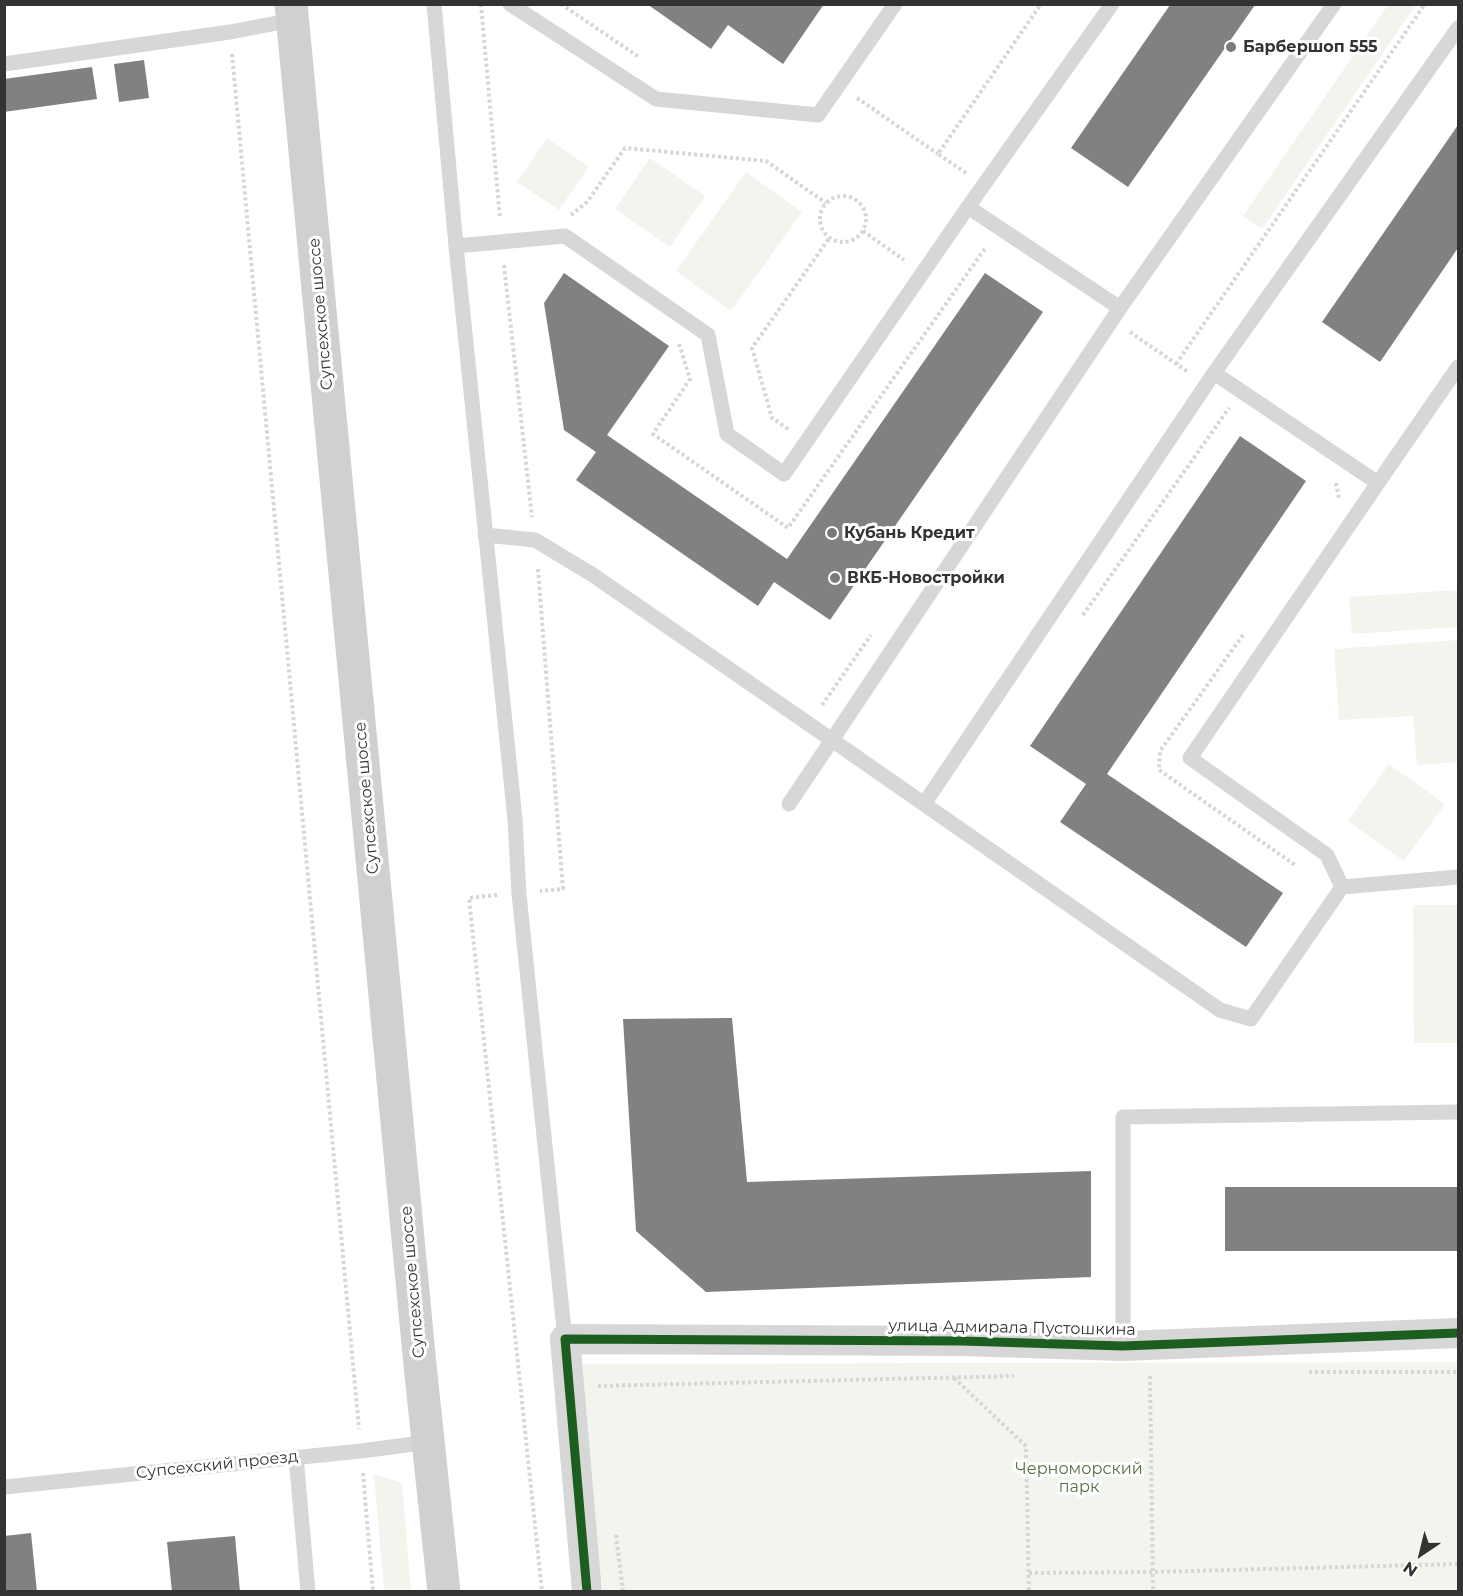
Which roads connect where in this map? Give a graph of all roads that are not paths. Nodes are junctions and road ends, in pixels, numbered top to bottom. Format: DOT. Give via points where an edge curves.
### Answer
graph roads {
  1 [pos="434,4"];
  2 [pos="510,4"];
  3 [pos="895,4"];
  4 [pos="1112,4"];
  5 [pos="1334,4"];
  6 [pos="292,12"];
  7 [pos="1458,28"];
  8 [pos="4,64"];
  9 [pos="968,207"];
  10 [pos="456,246"];
  11 [pos="1120,308"];
  12 [pos="1458,367"];
  13 [pos="1214,373"];
  14 [pos="1378,483"];
  15 [pos="485,535"];
  16 [pos="832,740"];
  17 [pos="789,804"];
  18 [pos="924,804"];
  19 [pos="1458,877"];
  20 [pos="1342,886"];
  21 [pos="1458,1112"];
  22 [pos="1458,1333"];
  23 [pos="565,1340"];
  24 [pos="1136,1345"];
  25 [pos="429,1442"];
  26 [pos="296,1457"];
  27 [pos="4,1487"];
  28 [pos="308,1592"];
  29 [pos="444,1592"];
  30 [pos="587,1592"];
  1 -- 10 [label="lane"];
  2 -- 3 [label="lane" via="656,99 818,115"];
  4 -- 9 [label="lane"];
  5 -- 11 [label="lane"];
  6 -- 8 [label="lane" via="230,32"];
  6 -- 25 [label="main road, Супсехское шоссе"];
  7 -- 13 [label="lane"];
  9 -- 10 [label="lane" via="784,474 727,434 708,335 565,236"];
  9 -- 11 [label="lane"];
  10 -- 15 [label="lane"];
  11 -- 16 [label="lane"];
  12 -- 14 [label="lane"];
  13 -- 14 [label="lane"];
  13 -- 18 [label="lane"];
  14 -- 20 [label="lane" via="1190,758 1327,855"];
  15 -- 16 [label="lane" via="535,540"];
  15 -- 23 [label="lane"];
  16 -- 17 [label="lane"];
  16 -- 18 [label="lane"];
  18 -- 20 [label="lane" via="1220,1010 1251,1019"];
  19 -- 20 [label="lane"];
  21 -- 24 [label="lane" via="1123,1117"];
  22 -- 24 [label="street, улица Адмирала Пустошкина"];
  23 -- 24 [label="street, улица Адмирала Пустошкина"];
  23 -- 30 [label="street"];
  25 -- 26 [label="lane, Супсехский проезд"];
  25 -- 29 [label="main road, Супсехское шоссе"];
  26 -- 27 [label="lane, Супсехский проезд"];
  26 -- 28 [label="lane"];
}
